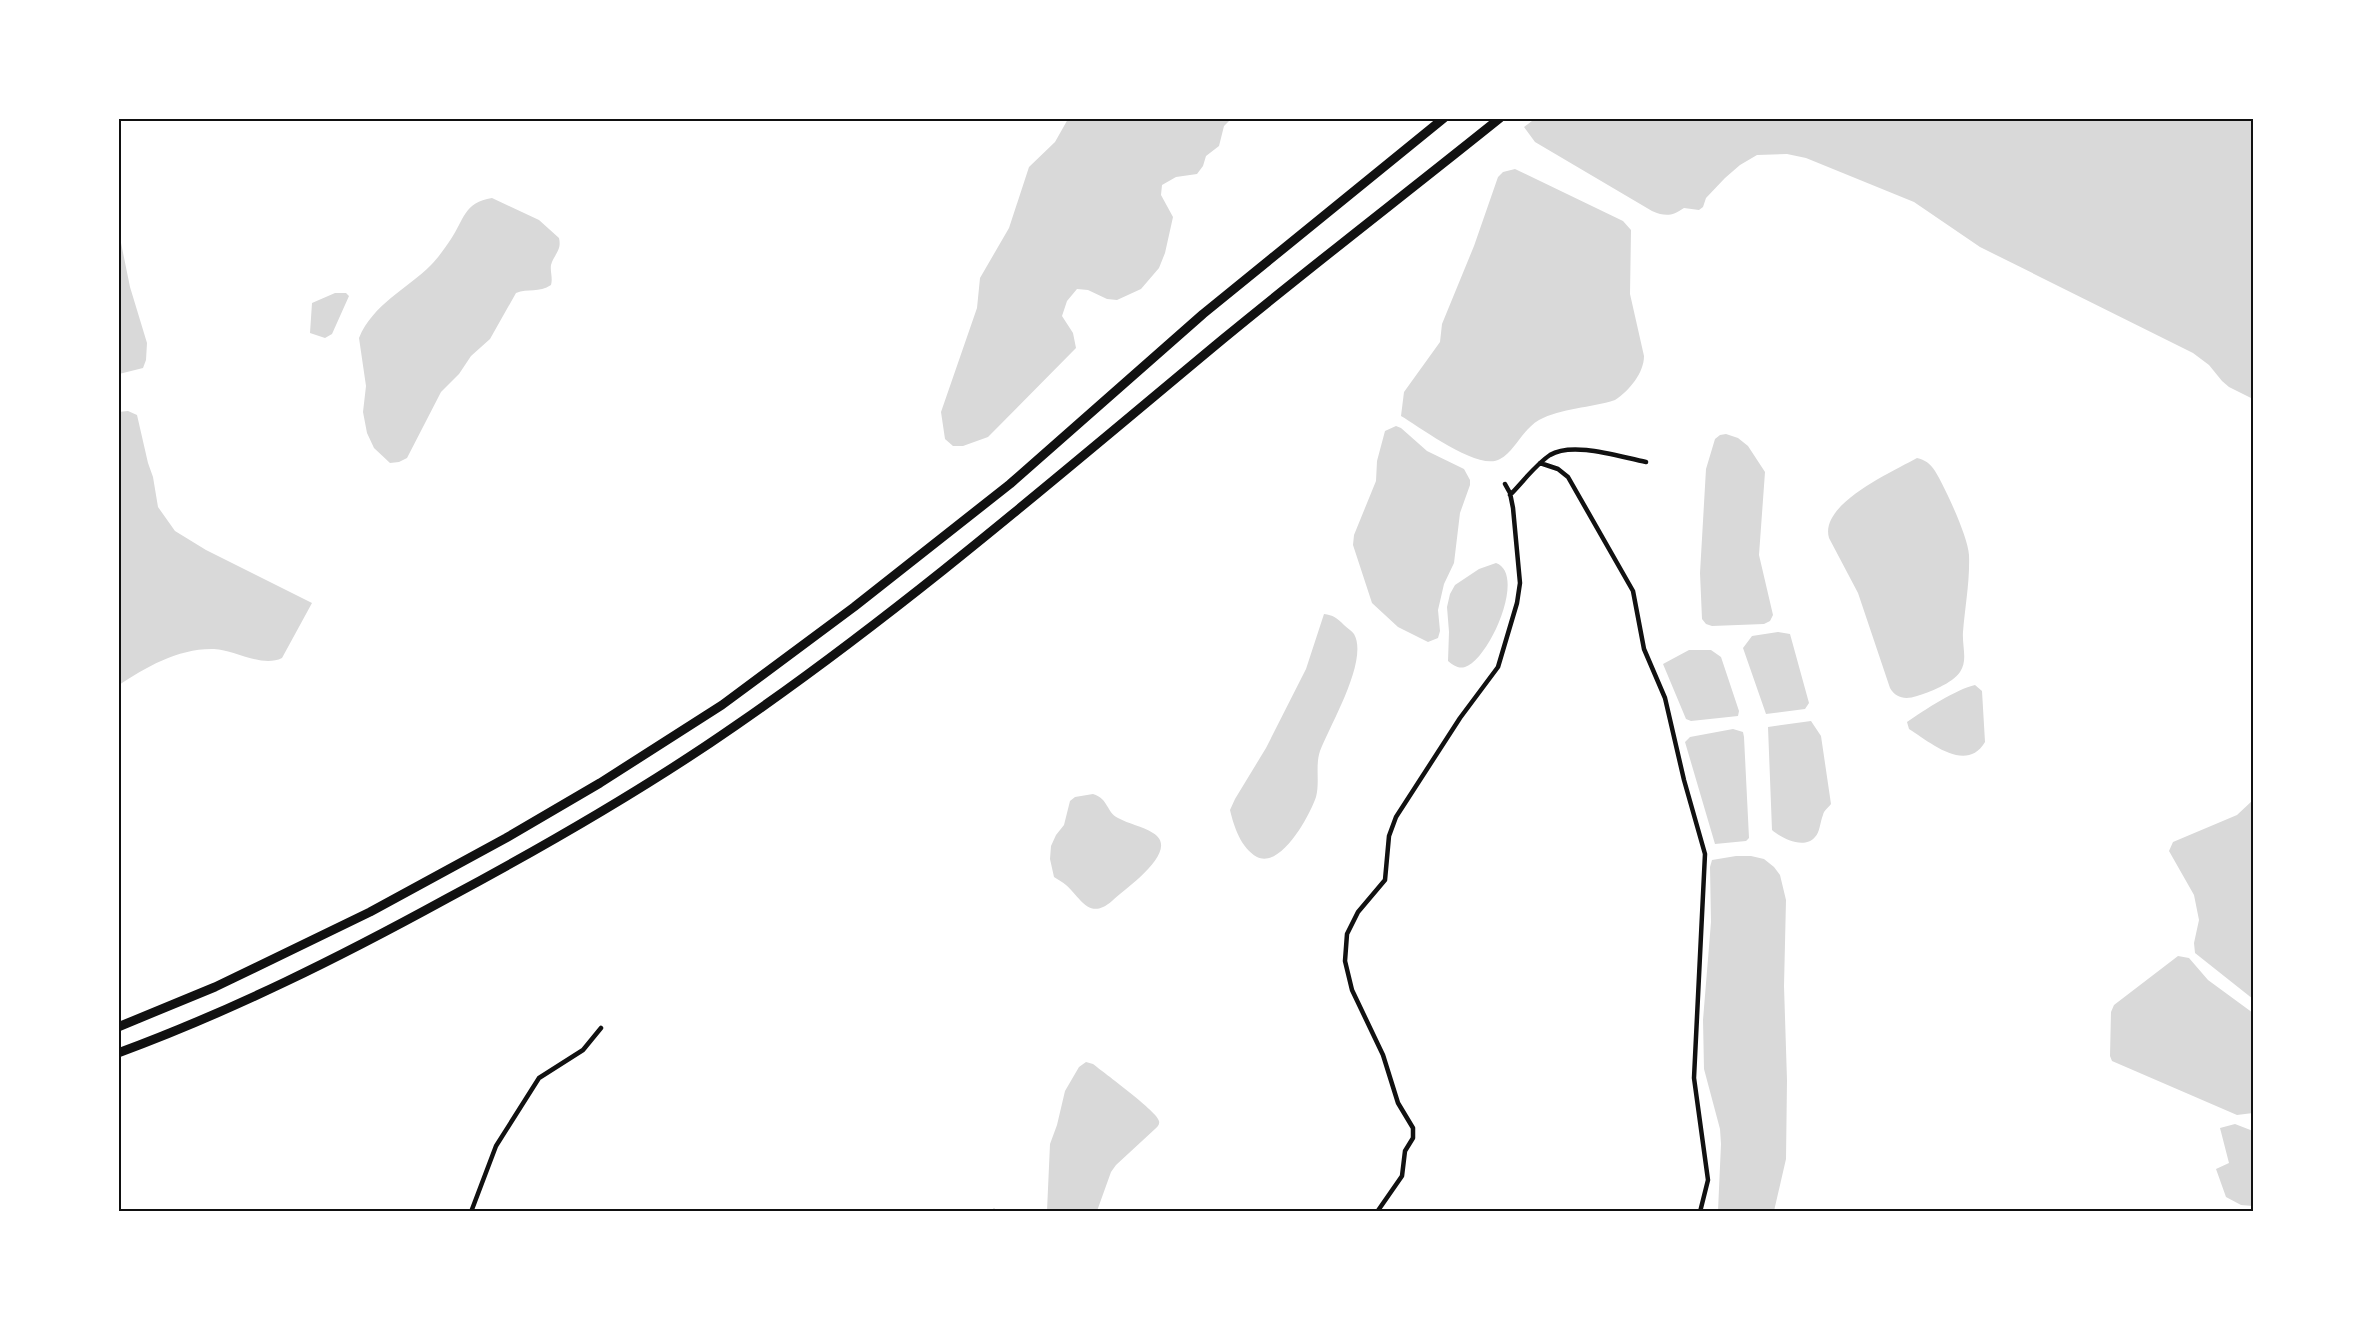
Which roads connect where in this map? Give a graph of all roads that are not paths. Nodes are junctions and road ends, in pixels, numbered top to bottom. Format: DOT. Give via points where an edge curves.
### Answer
graph roads {
  1 [pos="1444,118"];
  2 [pos="1500,118"];
  3 [pos="1646,462"];
  4 [pos="1540,463"];
  5 [pos="1505,484"];
  6 [pos="1510,495"];
  7 [pos="118,1026"];
  8 [pos="601,1028"];
  9 [pos="118,1053"];
  10 [pos="471,1212"];
  11 [pos="1377,1212"];
  12 [pos="1700,1212"];
  1 -- 7 [label="highway" via="1203,314 1010,483 854,607 686,729 516,832 370,912 215,987"];
  2 -- 9 [label="highway" via="913,592 775,698 699,750 519,859 381,934 225,1010"];
  3 -- 4 [label="street" via="1576,449 1551,454"];
  4 -- 6 [label="street"];
  4 -- 12 [label="street" via="1568,477 1633,591 1644,649 1665,698 1705,854 1694,1078 1708,1180"];
  5 -- 6 [label="street"];
  6 -- 11 [label="street" via="1520,583 1498,667 1396,817 1389,836 1385,880 1358,912 1347,934 1345,961 1352,990 1383,1055 1398,1102 1413,1128 1402,1176"];
  8 -- 10 [label="street" via="583,1050 539,1078 496,1146"];
}
